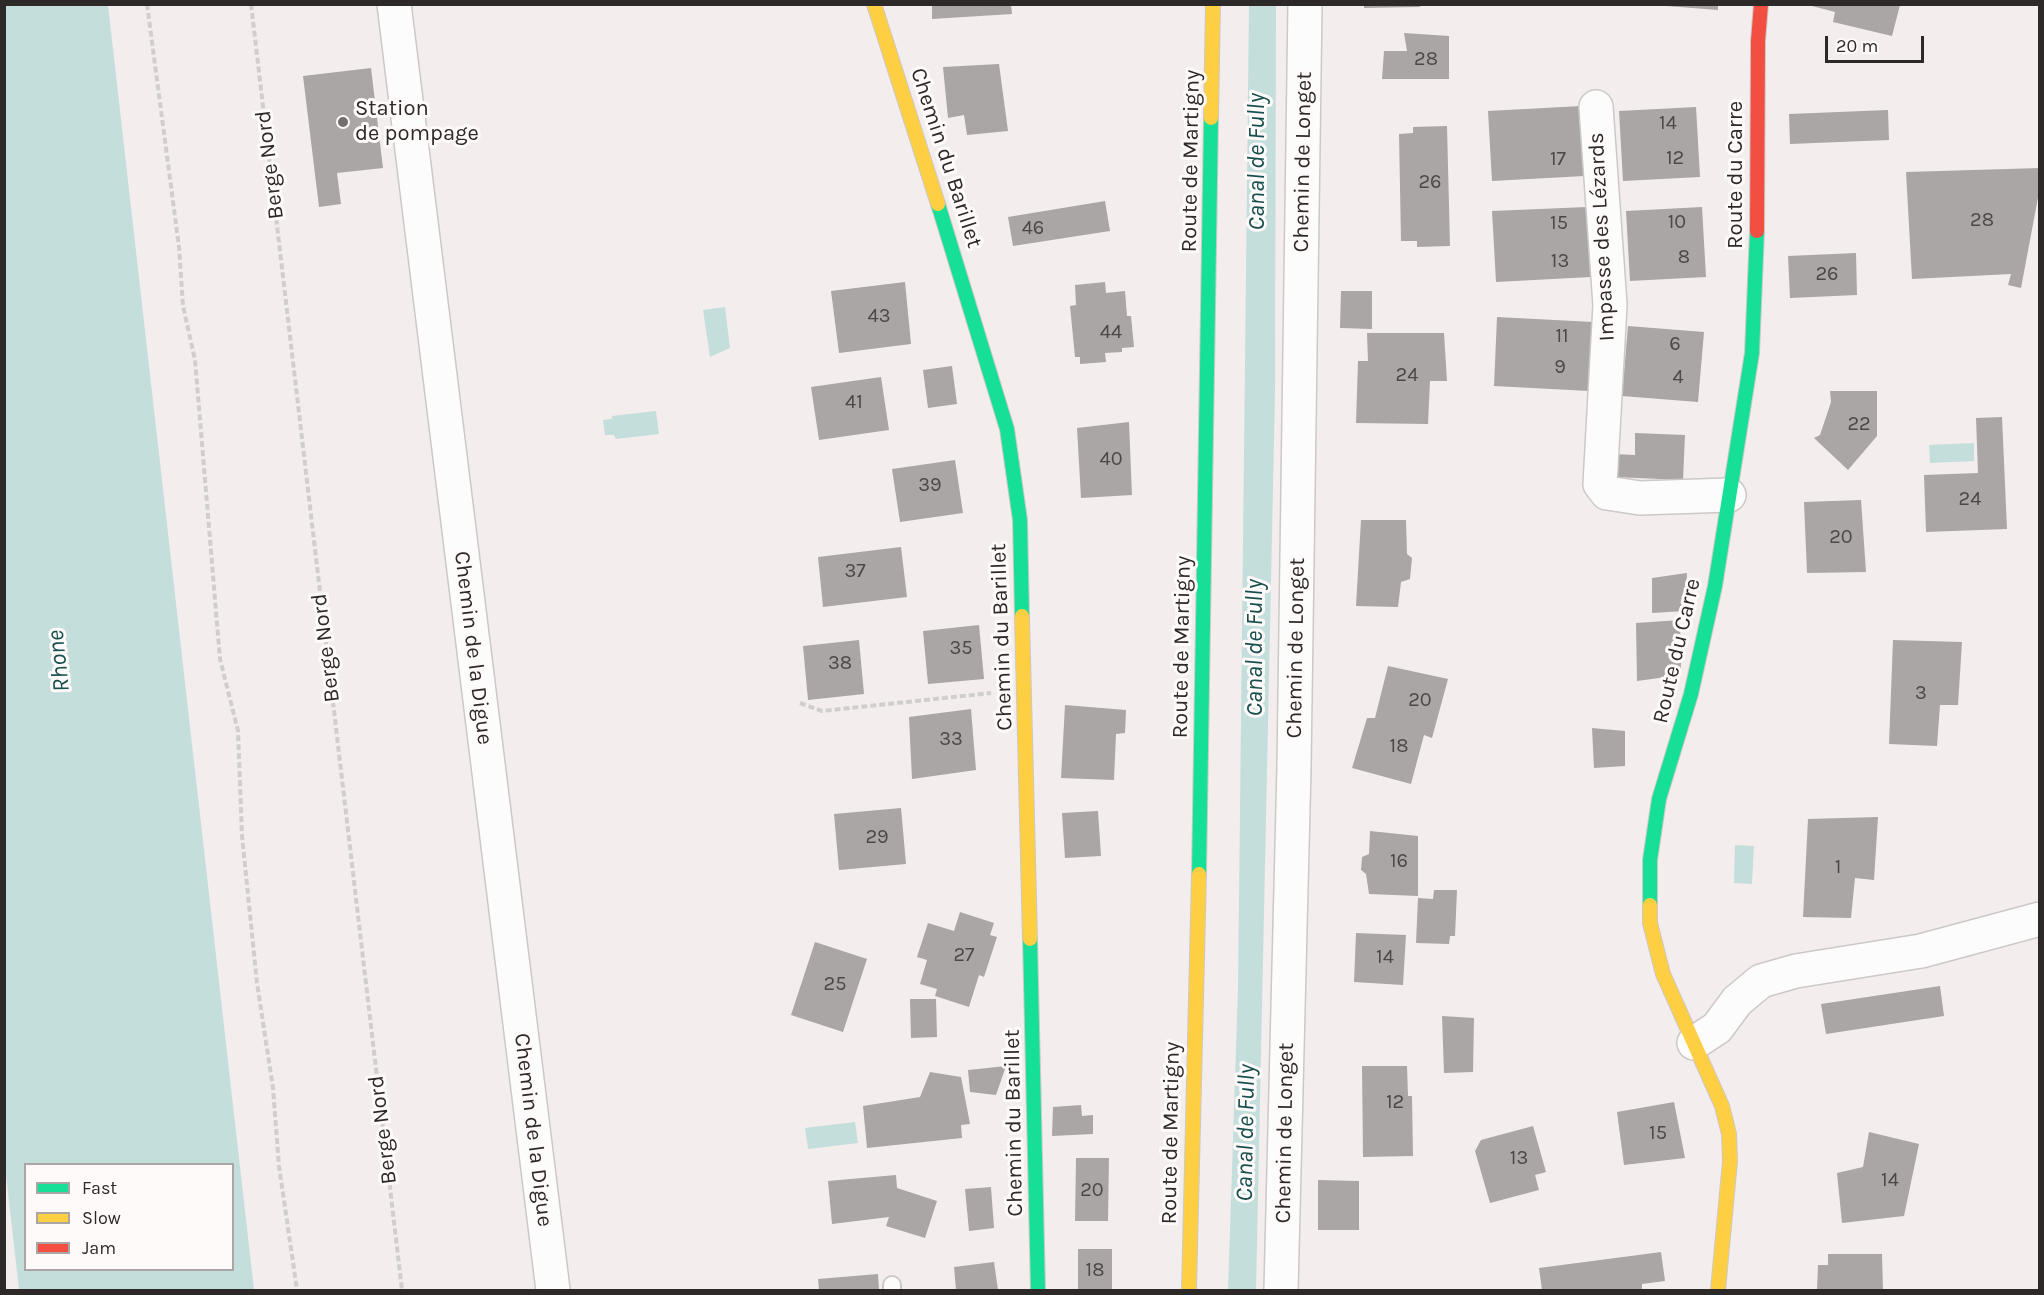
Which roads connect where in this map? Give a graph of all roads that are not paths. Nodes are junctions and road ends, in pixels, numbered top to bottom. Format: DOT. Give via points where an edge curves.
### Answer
graph roads {
  1 [pos="394,4"];
  2 [pos="874,4"];
  3 [pos="1213,4"];
  4 [pos="1305,4"];
  5 [pos="1761,4"];
  6 [pos="1596,107"];
  7 [pos="1729,495"];
  8 [pos="2040,919"];
  9 [pos="1694,1043"];
  10 [pos="553,1290"];
  11 [pos="1038,1290"];
  12 [pos="1189,1290"];
  13 [pos="1281,1290"];
  14 [pos="1718,1290"];
  1 -- 10 [label="street, Chemin de la Digue"];
  2 -- 11 [label="street, Chemin du Barillet" via="979,328 1007,429 1021,530"];
  3 -- 12 [label="street, Route de Martigny"];
  4 -- 13 [label="street, Chemin de Longet" via="1294,767"];
  5 -- 7 [label="street, Route du Carre" via="1752,353"];
  6 -- 7 [label="street, Impasse des Lézards" via="1610,305 1600,484 1607,493 1640,498"];
  7 -- 9 [label="street, Route du Carre" via="1692,694 1659,798 1650,860 1650,924 1663,974"];
  8 -- 9 [label="street" via="1921,951 1796,971 1761,981 1737,1001 1717,1028"];
  9 -- 14 [label="street, Route du Carre" via="1722,1106 1729,1134"];
}
